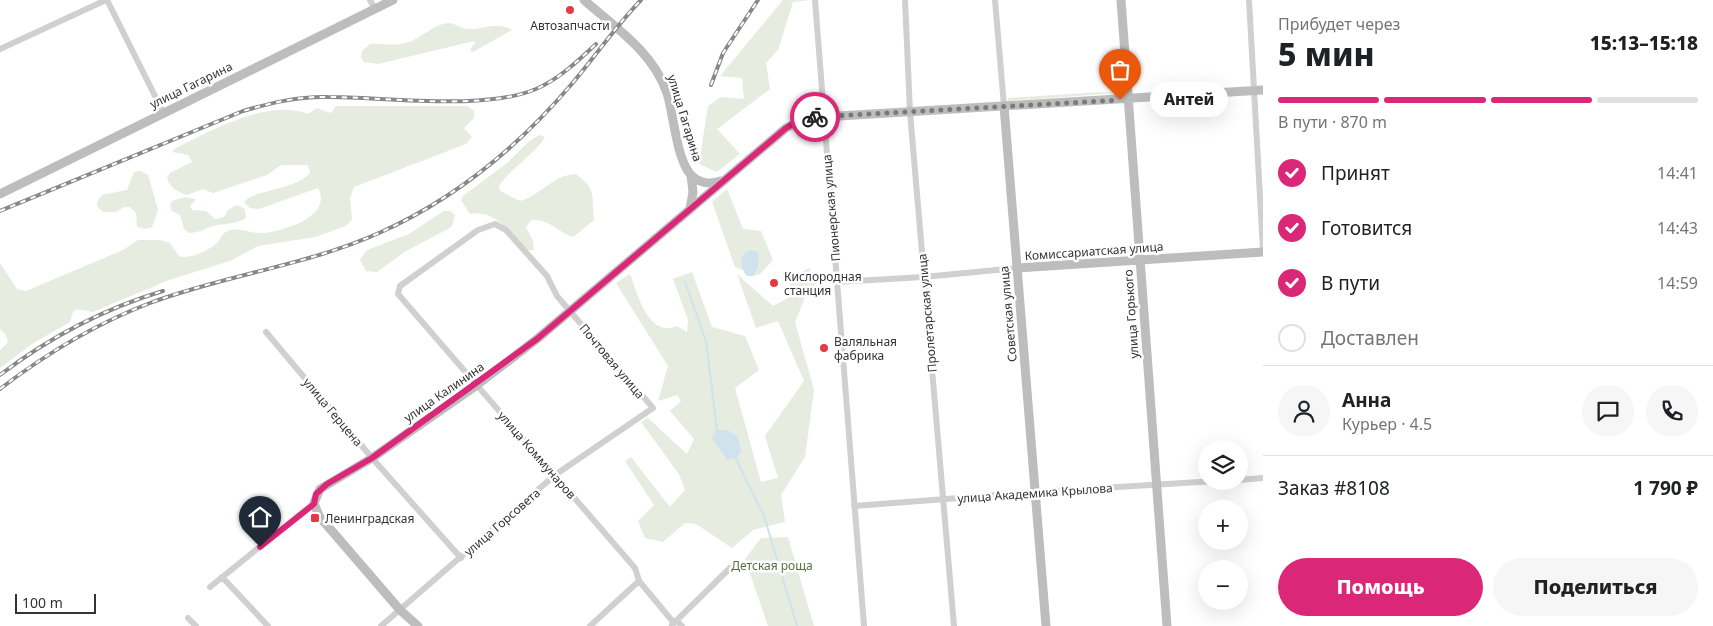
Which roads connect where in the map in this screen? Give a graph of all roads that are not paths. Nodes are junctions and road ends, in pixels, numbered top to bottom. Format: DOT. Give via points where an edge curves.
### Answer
graph roads {
  1 [pos="107,0"];
  2 [pos="370,0"];
  3 [pos="393,0"];
  4 [pos="584,0"];
  5 [pos="815,0"];
  6 [pos="905,0"];
  7 [pos="995,0"];
  8 [pos="1121,0"];
  9 [pos="1249,0"];
  10 [pos="375,9"];
  11 [pos="0,49"];
  12 [pos="1259,91"];
  13 [pos="1129,99"];
  14 [pos="1004,106"];
  15 [pos="163,112"];
  16 [pos="910,112"];
  17 [pos="823,116"];
  18 [pos="691,175"];
  19 [pos="726,178"];
  20 [pos="0,194"];
  21 [pos="690,209"];
  22 [pos="1263,251"];
  23 [pos="1140,260"];
  24 [pos="1017,268"];
  25 [pos="924,277"];
  26 [pos="837,282"];
  27 [pos="398,288"];
  28 [pos="571,312"];
  29 [pos="266,332"];
  30 [pos="477,385"];
  31 [pos="652,408"];
  32 [pos="372,458"];
  33 [pos="555,475"];
  34 [pos="1263,478"];
  35 [pos="1248,479"];
  36 [pos="1198,483"];
  37 [pos="1157,486"];
  38 [pos="1036,492"];
  39 [pos="943,500"];
  40 [pos="314,504"];
  41 [pos="854,506"];
  42 [pos="460,558"];
  43 [pos="730,568"];
  44 [pos="222,577"];
  45 [pos="639,581"];
  46 [pos="210,587"];
  47 [pos="400,610"];
  48 [pos="188,618"];
  49 [pos="674,623"];
  50 [pos="196,626"];
  51 [pos="268,626"];
  52 [pos="381,626"];
  53 [pos="418,626"];
  54 [pos="590,626"];
  55 [pos="682,626"];
  56 [pos="864,626"];
  57 [pos="954,626"];
  58 [pos="1046,626"];
  59 [pos="1167,626"];
  1 -- 11 [label="street"];
  1 -- 15 [label="street"];
  2 -- 10 [label="street"];
  3 -- 10 [label="street, улица Гагарина"];
  4 -- 18 [label="street, улица Гагарина" via="641,49 654,66 666,93 683,162"];
  5 -- 17 [label="street, Пионерская улица"];
  6 -- 16 [label="street, Пролетарская улица"];
  7 -- 14 [label="street, Советская улица"];
  8 -- 13 [label="street, улица Горького"];
  9 -- 12 [label="street"];
  10 -- 15 [label="street, улица Гагарина"];
  12 -- 13 [label="street, улица Калинина"];
  12 -- 22 [label="street"];
  13 -- 14 [label="street, улица Калинина"];
  13 -- 23 [label="street, улица Горького"];
  14 -- 16 [label="street, улица Калинина"];
  14 -- 24 [label="street, Советская улица"];
  15 -- 20 [label="street, улица Гагарина"];
  16 -- 17 [label="street, улица Калинина"];
  16 -- 25 [label="street, Пролетарская улица"];
  17 -- 19 [label="street, улица Калинина" via="804,119 786,128"];
  17 -- 26 [label="street, Пионерская улица"];
  18 -- 19 [label="street, улица Гагарина" via="707,183"];
  18 -- 21 [label="street"];
  19 -- 21 [label="street, улица Калинина"];
  21 -- 28 [label="street, улица Калинина"];
  22 -- 23 [label="street, Комиссариатская улица"];
  23 -- 24 [label="street, Комиссариатская улица"];
  23 -- 37 [label="street, улица Горького"];
  24 -- 25 [label="street, Комиссариатская улица"];
  24 -- 38 [label="street, Советская улица"];
  25 -- 26 [label="street, Комиссариатская улица"];
  25 -- 39 [label="street, Пролетарская улица"];
  26 -- 41 [label="street, Пионерская улица"];
  27 -- 28 [label="street, Почтовая улица" via="478,230 495,224 506,230 547,276 557,296"];
  27 -- 30 [label="street, улица Коммунаров" via="398,294"];
  28 -- 30 [label="street, улица Калинина"];
  28 -- 31 [label="street, Почтовая улица"];
  29 -- 32 [label="street, улица Герцена"];
  30 -- 32 [label="street, улица Калинина"];
  30 -- 33 [label="street, улица Коммунаров"];
  31 -- 33 [label="street, улица Горсовета"];
  32 -- 40 [label="street, улица Калинина" via="320,489"];
  32 -- 42 [label="street, улица Герцена"];
  33 -- 42 [label="street, улица Горсовета"];
  33 -- 45 [label="street, улица Коммунаров" via="635,568"];
  34 -- 35 [label="street"];
  36 -- 37 [label="street, улица Академика Крылова"];
  37 -- 38 [label="street, улица Академика Крылова"];
  37 -- 59 [label="street, улица Горького"];
  38 -- 39 [label="street, улица Академика Крылова"];
  38 -- 58 [label="street, Советская улица"];
  39 -- 41 [label="street, улица Академика Крылова"];
  39 -- 57 [label="street, Пролетарская улица"];
  40 -- 44 [label="street, улица Калинина"];
  40 -- 47 [label="street" via="320,516"];
  41 -- 56 [label="street, Пионерская улица"];
  42 -- 47 [label="street, улица Горсовета"];
  43 -- 49 [label="street"];
  44 -- 46 [label="street, улица Калинина"];
  44 -- 51 [label="street"];
  45 -- 49 [label="street, улица Коммунаров"];
  45 -- 54 [label="street"];
  47 -- 52 [label="street, улица Горсовета"];
  47 -- 53 [label="street"];
  48 -- 50 [label="street"];
  49 -- 55 [label="street, улица Коммунаров"];
}
